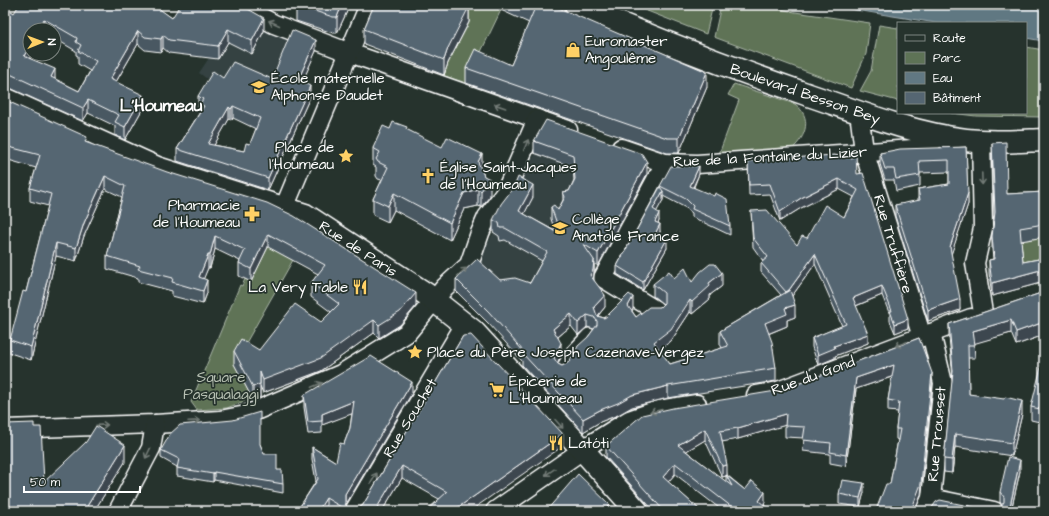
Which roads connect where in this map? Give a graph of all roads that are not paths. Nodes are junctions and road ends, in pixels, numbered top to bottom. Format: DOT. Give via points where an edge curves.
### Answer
graph roads {
  1 [pos="238,5"];
  2 [pos="369,5"];
  3 [pos="576,5"];
  4 [pos="350,53"];
  5 [pos="5,99"];
  6 [pos="859,112"];
  7 [pos="537,119"];
  8 [pos="584,135"];
  9 [pos="938,135"];
  10 [pos="981,140"];
  11 [pos="1044,140"];
  12 [pos="605,142"];
  13 [pos="864,151"];
  14 [pos="665,163"];
  15 [pos="284,208"];
  16 [pos="434,300"];
  17 [pos="1002,307"];
  18 [pos="655,310"];
  19 [pos="983,313"];
  20 [pos="465,324"];
  21 [pos="589,335"];
  22 [pos="926,335"];
  23 [pos="562,370"];
  24 [pos="740,398"];
  25 [pos="717,401"];
  26 [pos="155,424"];
  27 [pos="5,429"];
  28 [pos="582,450"];
  29 [pos="928,504"];
  30 [pos="118,511"];
  31 [pos="354,511"];
  32 [pos="495,511"];
  33 [pos="637,511"];
  34 [pos="994,511"];
  4 -- 1 [label="street, one-way" via="274,24"];
  2 -- 4 [label="street"];
  3 -- 6 [label="street, Boulevard Besson Bey" via="663,43"];
  7 -- 4 [label="street, one-way"];
  4 -- 15 [label="street"];
  5 -- 15 [label="street, Rue de Paris" via="157,168"];
  6 -- 9 [label="street, Boulevard Besson Bey" via="896,125"];
  6 -- 13 [label="street, Rue Truffière"];
  7 -- 8 [label="street"];
  16 -- 7 [label="street, one-way" via="469,265 487,217 504,192"];
  9 -- 10 [label="street, Boulevard Besson Bey"];
  9 -- 13 [label="street, Rue de la Fontaine du Lizier" via="927,148"];
  10 -- 11 [label="street, Boulevard Besson Bey"];
  10 -- 19 [label="street, one-way" via="983,228 975,263"];
  12 -- 14 [label="street, Rue de la Fontaine du Lizier"];
  13 -- 14 [label="street, Rue de la Fontaine du Lizier" via="697,164"];
  13 -- 22 [label="street, Rue Truffière"];
  14 -- 18 [label="street" via="604,278 624,300"];
  15 -- 16 [label="street, Rue de Paris" via="305,215"];
  16 -- 20 [label="street, Rue de Paris"];
  26 -- 16 [label="street, one-way" via="232,419 322,383 407,333"];
  17 -- 19 [label="street, Rue du Gond"];
  19 -- 22 [label="street, Rue du Gond"];
  20 -- 28 [label="street, Rue de Paris, one-way" via="539,394"];
  31 -- 20 [label="street, Rue Souchet, one-way"];
  21 -- 23 [label="street" via="572,353"];
  22 -- 24 [label="street, Rue du Gond, one-way" via="778,391"];
  22 -- 29 [label="street, Rue Trousset" via="943,383"];
  25 -- 28 [label="street, one-way" via="658,410 635,418"];
  27 -- 26 [label="street, one-way"];
  26 -- 30 [label="street, one-way" via="151,448"];
  28 -- 32 [label="street, one-way"];
  28 -- 33 [label="street, Rue de Paris"];
  29 -- 34 [label="street"];
}
